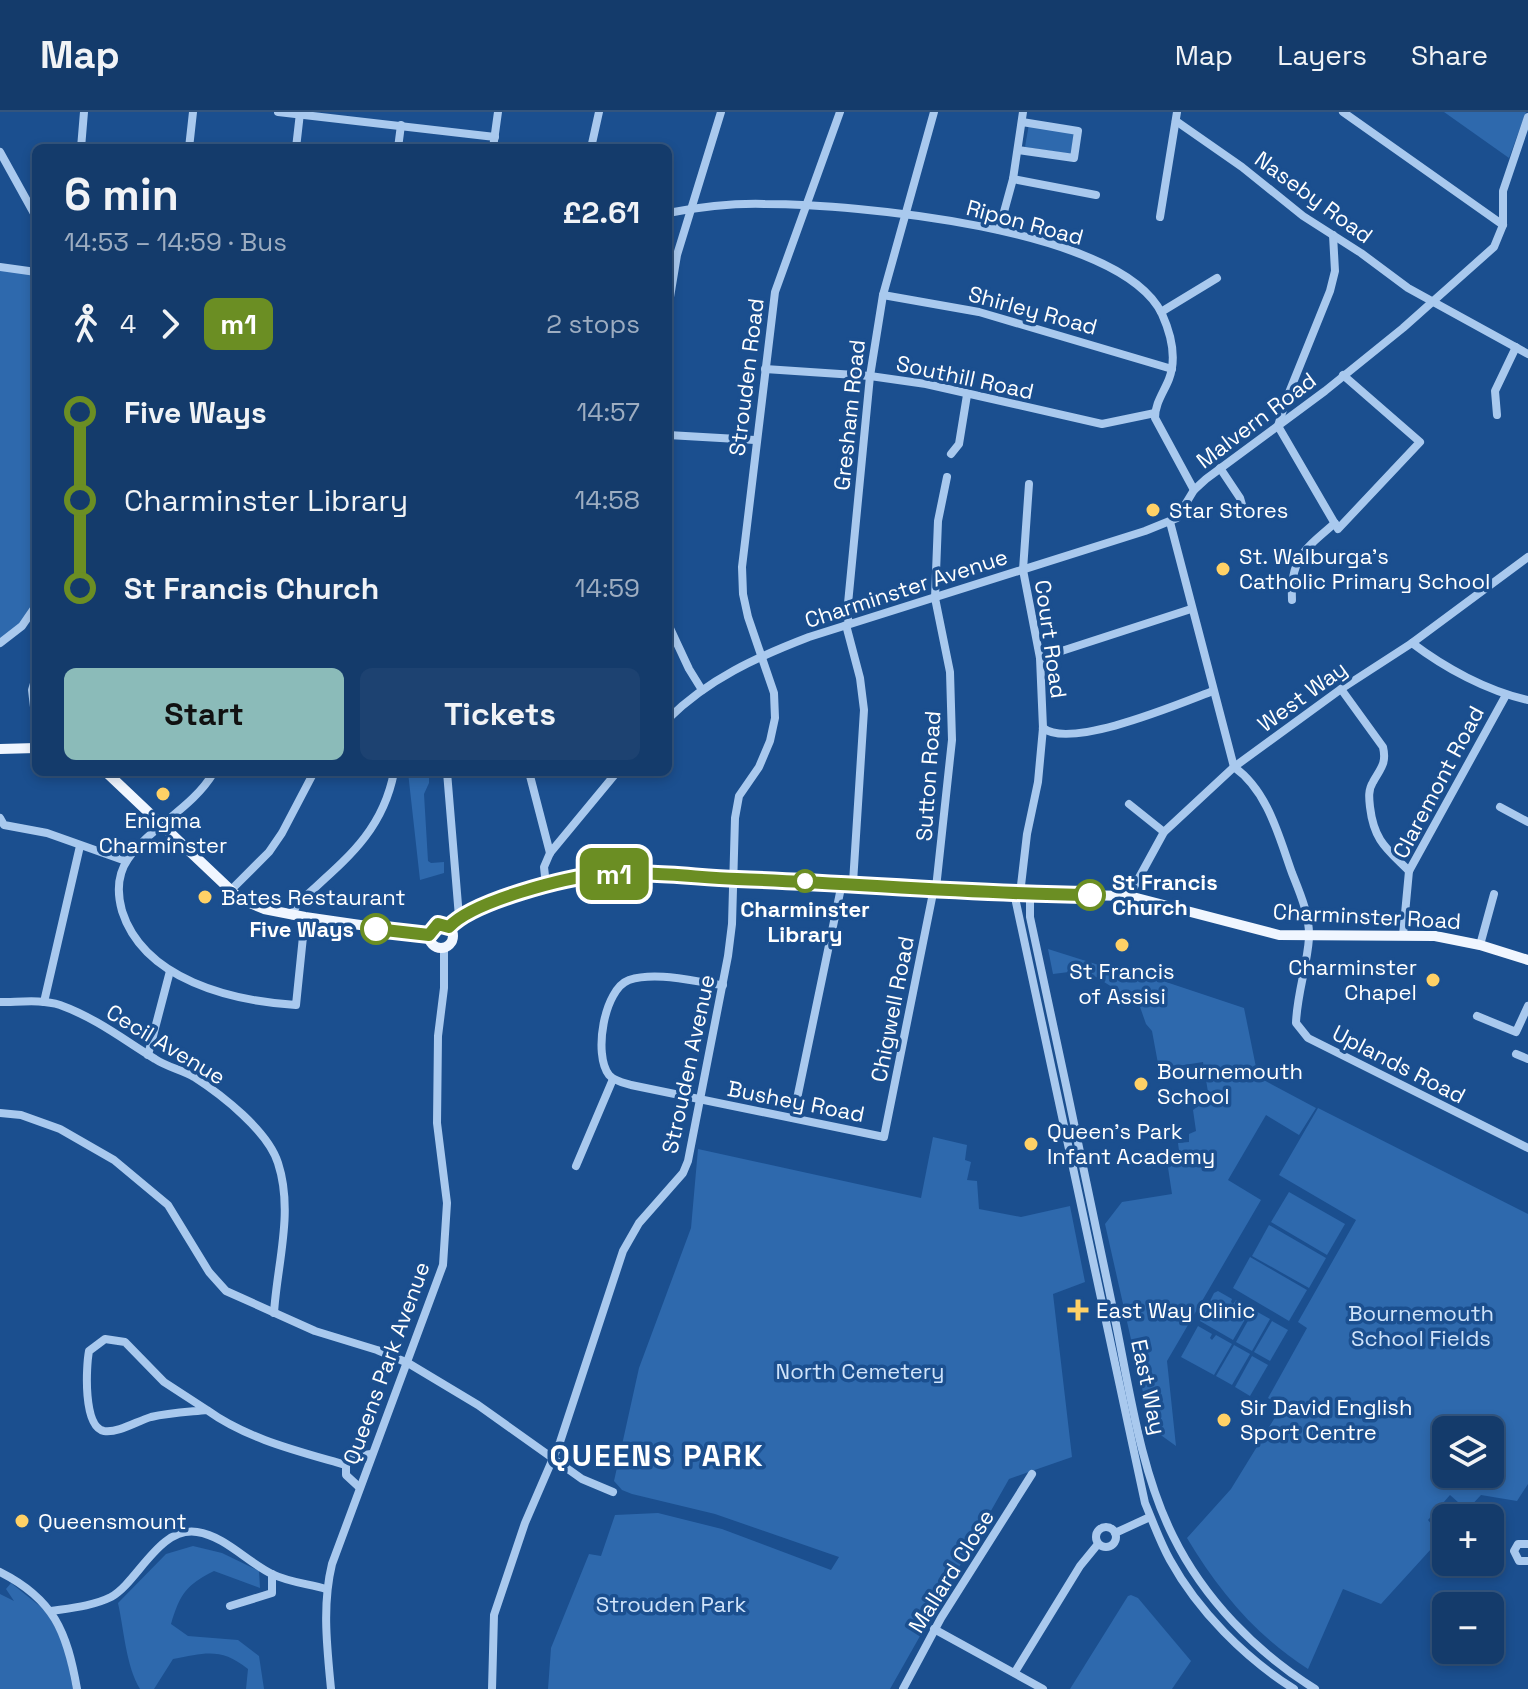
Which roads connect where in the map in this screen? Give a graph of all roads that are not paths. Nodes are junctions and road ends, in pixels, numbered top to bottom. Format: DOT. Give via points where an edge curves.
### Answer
graph roads {
  1 [pos="84,112"];
  2 [pos="193,112"];
  3 [pos="278,112"];
  4 [pos="498,112"];
  5 [pos="599,112"];
  6 [pos="721,112"];
  7 [pos="840,112"];
  8 [pos="934,112"];
  9 [pos="1343,112"];
  10 [pos="300,113"];
  11 [pos="1176,116"];
  12 [pos="1023,117"];
  13 [pos="1528,117"];
  14 [pos="401,125"];
  15 [pos="495,137"];
  16 [pos="81,144"];
  17 [pos="189,144"];
  18 [pos="296,144"];
  19 [pos="399,144"];
  20 [pos="494,144"];
  21 [pos="592,144"];
  22 [pos="1018,150"];
  23 [pos="0,152"];
  24 [pos="1013,179"];
  25 [pos="1096,195"];
  26 [pos="805,206"];
  27 [pos="690,209"];
  28 [pos="32,210"];
  29 [pos="672,212"];
  30 [pos="904,214"];
  31 [pos="1160,217"];
  32 [pos="1503,225"];
  33 [pos="999,230"];
  34 [pos="1333,235"];
  35 [pos="0,267"];
  36 [pos="32,271"];
  37 [pos="1217,278"];
  38 [pos="672,285"];
  39 [pos="883,295"];
  40 [pos="1432,302"];
  41 [pos="1161,312"];
  42 [pos="1516,347"];
  43 [pos="1528,354"];
  44 [pos="765,369"];
  45 [pos="1172,369"];
  46 [pos="1343,375"];
  47 [pos="870,376"];
  48 [pos="967,395"];
  49 [pos="1155,413"];
  50 [pos="1497,415"];
  51 [pos="1278,426"];
  52 [pos="672,435"];
  53 [pos="755,440"];
  54 [pos="951,454"];
  55 [pos="1220,468"];
  56 [pos="947,477"];
  57 [pos="1029,484"];
  58 [pos="1194,490"];
  59 [pos="1246,508"];
  60 [pos="1170,522"];
  61 [pos="1335,523"];
  62 [pos="1528,557"];
  63 [pos="1023,570"];
  64 [pos="935,598"];
  65 [pos="1292,600"];
  66 [pos="1191,609"];
  67 [pos="32,612"];
  68 [pos="848,624"];
  69 [pos="672,633"];
  70 [pos="0,643"];
  71 [pos="1412,643"];
  72 [pos="760,655"];
  73 [pos="1040,658"];
  74 [pos="1341,689"];
  75 [pos="702,690"];
  76 [pos="1213,691"];
  77 [pos="1506,695"];
  78 [pos="1528,700"];
  79 [pos="672,716"];
  80 [pos="1043,728"];
  81 [pos="32,748"];
  82 [pos="0,749"];
  83 [pos="1234,767"];
  84 [pos="110,776"];
  85 [pos="211,776"];
  86 [pos="312,776"];
  87 [pos="393,776"];
  88 [pos="447,776"];
  89 [pos="530,776"];
  90 [pos="614,776"];
  91 [pos="1129,804"];
  92 [pos="1500,807"];
  93 [pos="0,818"];
  94 [pos="1528,822"];
  95 [pos="162,826"];
  96 [pos="1164,832"];
  97 [pos="80,846"];
  98 [pos="550,853"];
  99 [pos="126,861"];
  100 [pos="1409,871"];
  101 [pos="734,879"];
  102 [pos="848,883"];
  103 [pos="546,885"];
  104 [pos="935,888"];
  105 [pos="230,891"];
  106 [pos="1021,894"];
  107 [pos="1494,894"];
  108 [pos="1129,896"];
  109 [pos="292,915"];
  110 [pos="305,917"];
  111 [pos="459,917"];
  112 [pos="449,927"];
  113 [pos="429,935"];
  114 [pos="1403,935"];
  115 [pos="1309,936"];
  116 [pos="1480,945"];
  117 [pos="444,948"];
  118 [pos="1528,960"];
  119 [pos="170,971"];
  120 [pos="723,985"];
  121 [pos="0,1002"];
  122 [pos="44,1002"];
  123 [pos="1528,1006"];
  124 [pos="1477,1016"];
  125 [pos="1516,1054"];
  126 [pos="148,1055"];
  127 [pos="1528,1059"];
  128 [pos="613,1079"];
  129 [pos="700,1100"];
  130 [pos="0,1113"];
  131 [pos="793,1118"];
  132 [pos="884,1137"];
  133 [pos="1528,1148"];
  134 [pos="576,1166"];
  135 [pos="274,1313"];
  136 [pos="408,1363"];
  137 [pos="207,1410"];
  138 [pos="371,1454"];
  139 [pos="551,1459"];
  140 [pos="346,1465"];
  141 [pos="1032,1474"];
  142 [pos="359,1487"];
  143 [pos="613,1492"];
  144 [pos="1150,1517"];
  145 [pos="1115,1533"];
  146 [pos="1098,1544"];
  147 [pos="1528,1544"];
  148 [pos="1528,1561"];
  149 [pos="0,1572"];
  150 [pos="272,1574"];
  151 [pos="326,1589"];
  152 [pos="230,1606"];
  153 [pos="51,1611"];
  154 [pos="934,1629"];
  155 [pos="1015,1672"];
  156 [pos="77,1689"];
  157 [pos="331,1689"];
  158 [pos="492,1689"];
  159 [pos="903,1689"];
  160 [pos="1043,1689"];
  161 [pos="1294,1689"];
  162 [pos="1315,1689"];
  1 -- 16 [label="street"];
  2 -- 17 [label="street"];
  3 -- 10 [label="street"];
  4 -- 15 [label="street"];
  5 -- 21 [label="street"];
  6 -- 27 [label="street"];
  7 -- 26 [label="street, Strouden Road"];
  8 -- 30 [label="street, Gresham Road"];
  9 -- 32 [label="street"];
  10 -- 14 [label="street"];
  10 -- 18 [label="street"];
  11 -- 31 [label="street"];
  11 -- 34 [label="street, Naseby Road"];
  12 -- 22 [label="street"];
  12 -- 22 [label="street" via="1078,131 1074,158"];
  13 -- 32 [label="street" via="1503,191"];
  14 -- 15 [label="street"];
  14 -- 19 [label="street"];
  15 -- 20 [label="street"];
  22 -- 24 [label="street"];
  23 -- 28 [label="street"];
  24 -- 25 [label="street"];
  24 -- 33 [label="street"];
  26 -- 27 [label="street, Ripon Road"];
  26 -- 30 [label="street, Ripon Road"];
  26 -- 44 [label="street, Strouden Road" via="775,292"];
  27 -- 29 [label="street, Ripon Road"];
  27 -- 38 [label="street"];
  30 -- 33 [label="street, Ripon Road"];
  30 -- 39 [label="street, Gresham Road"];
  32 -- 40 [label="street, Malvern Road" via="1494,247"];
  33 -- 41 [label="street, Ripon Road" via="1100,263 1138,285"];
  34 -- 40 [label="street, Naseby Road"];
  34 -- 51 [label="street" via="1330,291"];
  35 -- 36 [label="street"];
  37 -- 41 [label="street"];
  39 -- 45 [label="street, Shirley Road" via="979,312"];
  39 -- 47 [label="street, Gresham Road"];
  40 -- 42 [label="street, Naseby Road"];
  40 -- 46 [label="street, Malvern Road"];
  41 -- 45 [label="street, Ripon Road" via="1173,351"];
  42 -- 43 [label="street, Naseby Road"];
  42 -- 50 [label="street" via="1495,391"];
  44 -- 47 [label="street, Southill Road"];
  44 -- 53 [label="street, Strouden Road"];
  45 -- 49 [label="street, Ripon Road"];
  46 -- 51 [label="street, Malvern Road"];
  46 -- 61 [label="street" via="1420,442 1338,529"];
  47 -- 48 [label="street, Southill Road"];
  47 -- 68 [label="street, Gresham Road"];
  48 -- 49 [label="street, Southill Road" via="1102,424"];
  48 -- 54 [label="street" via="959,444"];
  49 -- 58 [label="street"];
  51 -- 55 [label="street, Malvern Road"];
  51 -- 61 [label="street"];
  52 -- 53 [label="street"];
  53 -- 72 [label="street, Strouden Road" via="742,567 743,594"];
  55 -- 58 [label="street, Malvern Road"];
  55 -- 59 [label="street"];
  56 -- 64 [label="street, Sutton Road" via="938,521"];
  57 -- 63 [label="street, Court Road"];
  58 -- 60 [label="street, Malvern Road"];
  60 -- 63 [label="street, Charminster Avenue"];
  60 -- 66 [label="street"];
  61 -- 65 [label="street" via="1302,551 1291,580"];
  62 -- 71 [label="street, West Way"];
  63 -- 64 [label="street, Charminster Avenue"];
  63 -- 73 [label="street, Court Road"];
  64 -- 68 [label="street, Charminster Avenue"];
  64 -- 104 [label="street, Sutton Road" via="950,672 952,740"];
  66 -- 73 [label="street"];
  66 -- 76 [label="street"];
  67 -- 70 [label="street"];
  68 -- 72 [label="street, Charminster Avenue"];
  68 -- 102 [label="street, Gresham Road" via="864,710"];
  69 -- 75 [label="street"];
  71 -- 74 [label="street, West Way"];
  71 -- 77 [label="street" via="1429,657"];
  72 -- 75 [label="street, Charminster Avenue"];
  72 -- 101 [label="street, Strouden Avenue" via="774,693 775,718 759,767 739,796"];
  73 -- 80 [label="street, Court Road"];
  74 -- 83 [label="street, West Way"];
  74 -- 100 [label="street" via="1383,747 1384,765 1370,785 1371,813 1376,836"];
  75 -- 79 [label="street, Charminster Avenue"];
  76 -- 80 [label="street" via="1097,731 1050,733"];
  76 -- 83 [label="street"];
  77 -- 78 [label="street"];
  77 -- 100 [label="street, Claremont Road"];
  80 -- 106 [label="street, Court Road"];
  81 -- 82 [label="main road"];
  83 -- 96 [label="street, West Way"];
  83 -- 115 [label="street" via="1278,829 1304,902"];
  84 -- 95 [label="main road"];
  85 -- 95 [label="street"];
  86 -- 105 [label="street" via="276,842"];
  87 -- 109 [label="street" via="376,824"];
  88 -- 111 [label="street"];
  89 -- 98 [label="street"];
  90 -- 98 [label="street"];
  91 -- 96 [label="street"];
  92 -- 94 [label="street"];
  93 -- 97 [label="street" via="4,825"];
  95 -- 99 [label="street"];
  95 -- 105 [label="main road"];
  96 -- 108 [label="street, West Way"];
  97 -- 99 [label="street"];
  97 -- 122 [label="street"];
  98 -- 103 [label="street" via="544,867"];
  99 -- 119 [label="street" via="118,896 126,922 149,954"];
  100 -- 114 [label="street, Claremont Road"];
  101 -- 102 [label="main road, Charminster Road"];
  101 -- 103 [label="main road, Charminster Road" via="604,874"];
  101 -- 120 [label="street, Strouden Avenue"];
  102 -- 104 [label="main road, Charminster Road"];
  102 -- 131 [label="street, Gresham Road"];
  103 -- 111 [label="main road, Charminster Road"];
  104 -- 106 [label="main road, Charminster Road"];
  104 -- 132 [label="street, Chigwell Road"];
  105 -- 109 [label="main road" via="264,909"];
  106 -- 108 [label="main road, Charminster Road"];
  106 -- 144 [label="street, East Way" via="1137,1476"];
  106 -- 162 [label="street, East Way" via="1155,1495 1199,1582 1232,1622"];
  107 -- 116 [label="street"];
  108 -- 115 [label="main road, Charminster Road" via="1279,935"];
  109 -- 110 [label="main road"];
  110 -- 113 [label="main road"];
  110 -- 119 [label="street" via="296,1005 229,994"];
  111 -- 112 [label="main road, Charminster Road"];
  112 -- 113 [label="main road" via="438,924"];
  112 -- 117 [label="main road" via="453,940"];
  113 -- 117 [label="main road" via="433,946"];
  114 -- 115 [label="main road, Charminster Road"];
  114 -- 116 [label="main road, Charminster Road"];
  115 -- 133 [label="street, Uplands Road" via="1296,1023 1308,1038"];
  116 -- 118 [label="main road, Charminster Road"];
  117 -- 136 [label="street, Queens Park Avenue" via="437,1123 447,1233 443,1265"];
  119 -- 126 [label="street"];
  120 -- 128 [label="street" via="648,977 617,987 600,1053"];
  120 -- 129 [label="street, Strouden Avenue"];
  121 -- 122 [label="street, Cecil Avenue"];
  122 -- 126 [label="street, Cecil Avenue" via="100,1023"];
  123 -- 124 [label="street" via="1516,1032"];
  125 -- 127 [label="street"];
  126 -- 135 [label="street, Cecil Avenue" via="194,1077 272,1146 281,1172 285,1228"];
  128 -- 129 [label="street, Bushey Road"];
  128 -- 134 [label="street"];
  129 -- 131 [label="street, Bushey Road"];
  129 -- 139 [label="street, Strouden Avenue" via="683,1173 639,1223 623,1251"];
  130 -- 135 [label="street" via="60,1129 114,1160 168,1205 226,1291"];
  131 -- 132 [label="street, Bushey Road"];
  135 -- 136 [label="street"];
  136 -- 138 [label="street, Queens Park Avenue"];
  136 -- 139 [label="street" via="478,1405"];
  137 -- 137 [label="street" via="100,1430 89,1405 89,1351 105,1339 125,1342 164,1382"];
  137 -- 140 [label="street" via="255,1436"];
  138 -- 140 [label="street" via="352,1457"];
  138 -- 142 [label="street, Queens Park Avenue"];
  139 -- 143 [label="street"];
  139 -- 158 [label="street, Strouden Avenue" via="494,1615"];
  140 -- 142 [label="street" via="346,1475"];
  141 -- 154 [label="street, Mallard Close"];
  142 -- 151 [label="street, Queens Park Avenue"];
  144 -- 145 [label="street"];
  144 -- 161 [label="street, East Way" via="1171,1562 1208,1613 1246,1653"];
  145 -- 146 [label="street" via="1114,1544"];
  145 -- 146 [label="street" via="1102,1528"];
  146 -- 155 [label="street"];
  147 -- 148 [label="street" via="1518,1544 1514,1551 1519,1561"];
  149 -- 153 [label="street"];
  150 -- 151 [label="street"];
  150 -- 152 [label="street" via="272,1593"];
  150 -- 153 [label="street" via="206,1534 187,1532 147,1558 114,1595"];
  151 -- 157 [label="street, Queens Park Avenue"];
  153 -- 156 [label="street" via="70,1651"];
  154 -- 155 [label="street"];
  154 -- 159 [label="street, Mallard Close"];
  155 -- 160 [label="street"];
}
